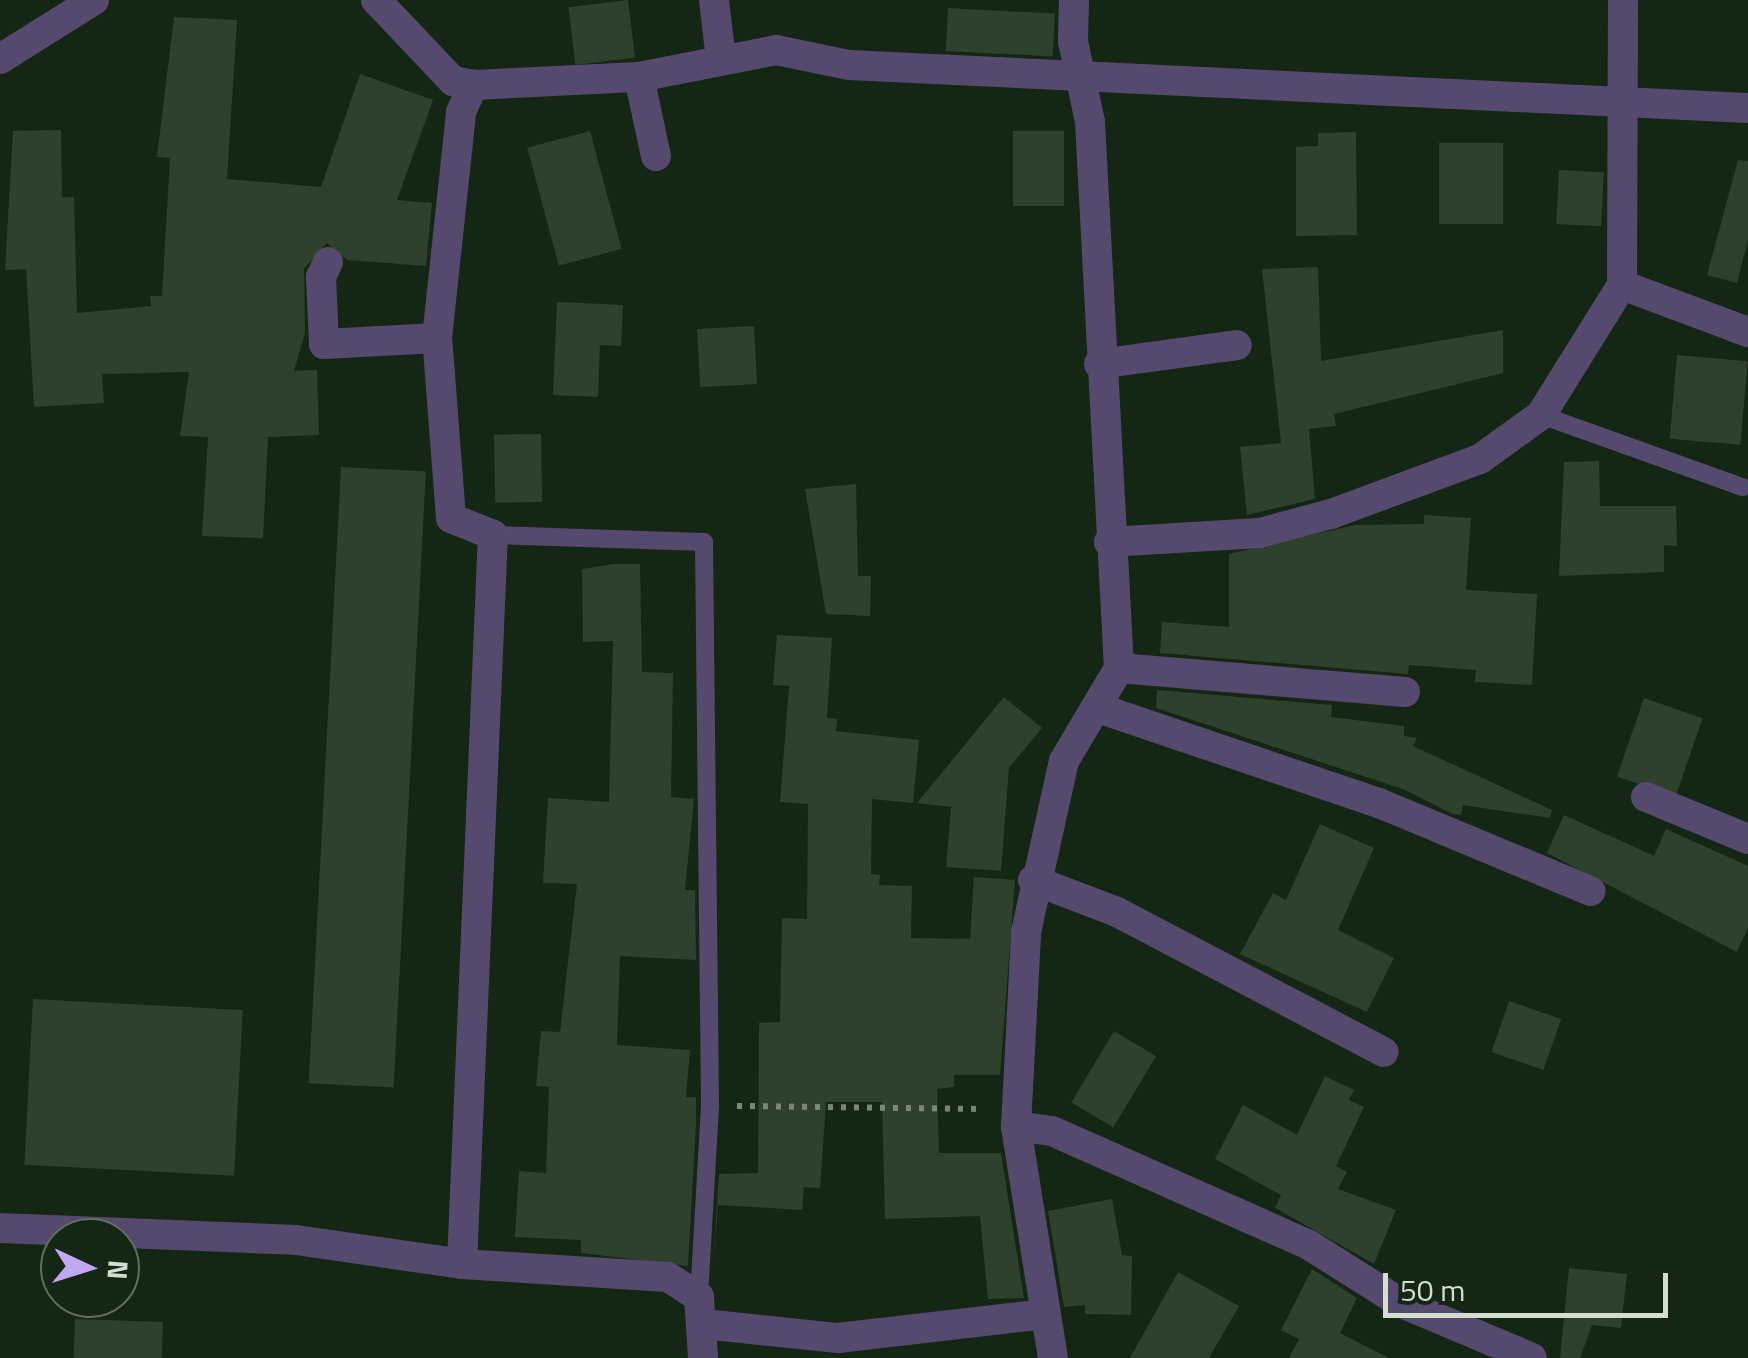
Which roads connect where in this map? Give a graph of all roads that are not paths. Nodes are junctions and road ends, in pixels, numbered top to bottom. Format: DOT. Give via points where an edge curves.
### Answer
graph roads {
  1 [pos="94,0"];
  2 [pos="376,0"];
  3 [pos="714,0"];
  4 [pos="1074,0"];
  5 [pos="1623,0"];
  6 [pos="0,59"];
  7 [pos="721,60"];
  8 [pos="1082,75"];
  9 [pos="639,77"];
  10 [pos="473,85"];
  11 [pos="1624,105"];
  12 [pos="1748,108"];
  13 [pos="656,156"];
  14 [pos="328,262"];
  15 [pos="1622,285"];
  16 [pos="1748,332"];
  17 [pos="437,338"];
  18 [pos="1237,345"];
  19 [pos="1099,364"];
  20 [pos="1541,415"];
  21 [pos="1742,486"];
  22 [pos="493,535"];
  23 [pos="1110,542"];
  24 [pos="1119,668"];
  25 [pos="1405,692"];
  26 [pos="1098,708"];
  27 [pos="1646,798"];
  28 [pos="1748,840"];
  29 [pos="1033,880"];
  30 [pos="1590,891"];
  31 [pos="1384,1052"];
  32 [pos="1016,1118"];
  33 [pos="0,1228"];
  34 [pos="462,1264"];
  35 [pos="702,1310"];
  36 [pos="1045,1314"];
  37 [pos="703,1358"];
  38 [pos="1054,1358"];
  39 [pos="1532,1358"];
  1 -- 6 [label="street"];
  2 -- 10 [label="street" via="454,81"];
  3 -- 7 [label="street"];
  4 -- 8 [label="street"];
  5 -- 11 [label="street"];
  7 -- 8 [label="street" via="776,50 849,64"];
  7 -- 9 [label="street"];
  8 -- 11 [label="street"];
  8 -- 19 [label="street"];
  9 -- 10 [label="street"];
  9 -- 13 [label="street"];
  10 -- 17 [label="street" via="462,112"];
  11 -- 12 [label="street"];
  11 -- 15 [label="street"];
  14 -- 17 [label="street" via="321,276 324,344"];
  15 -- 16 [label="street"];
  15 -- 20 [label="street"];
  17 -- 22 [label="street" via="451,518"];
  18 -- 19 [label="street"];
  19 -- 23 [label="street"];
  20 -- 21 [label="lane"];
  20 -- 23 [label="street" via="1480,459 1331,514 1260,533"];
  22 -- 34 [label="street"];
  22 -- 35 [label="lane" via="704,542 710,1106"];
  23 -- 24 [label="street"];
  24 -- 25 [label="street"];
  24 -- 26 [label="street"];
  26 -- 29 [label="street" via="1064,761"];
  26 -- 30 [label="street" via="1379,803"];
  27 -- 28 [label="street"];
  29 -- 31 [label="street" via="1117,912"];
  29 -- 32 [label="street"];
  32 -- 36 [label="street"];
  32 -- 39 [label="street" via="1309,1245 1399,1302"];
  33 -- 34 [label="street" via="296,1240"];
  34 -- 35 [label="street" via="668,1277"];
  35 -- 36 [label="street" via="838,1338"];
  35 -- 37 [label="street"];
  36 -- 38 [label="street"];
}
